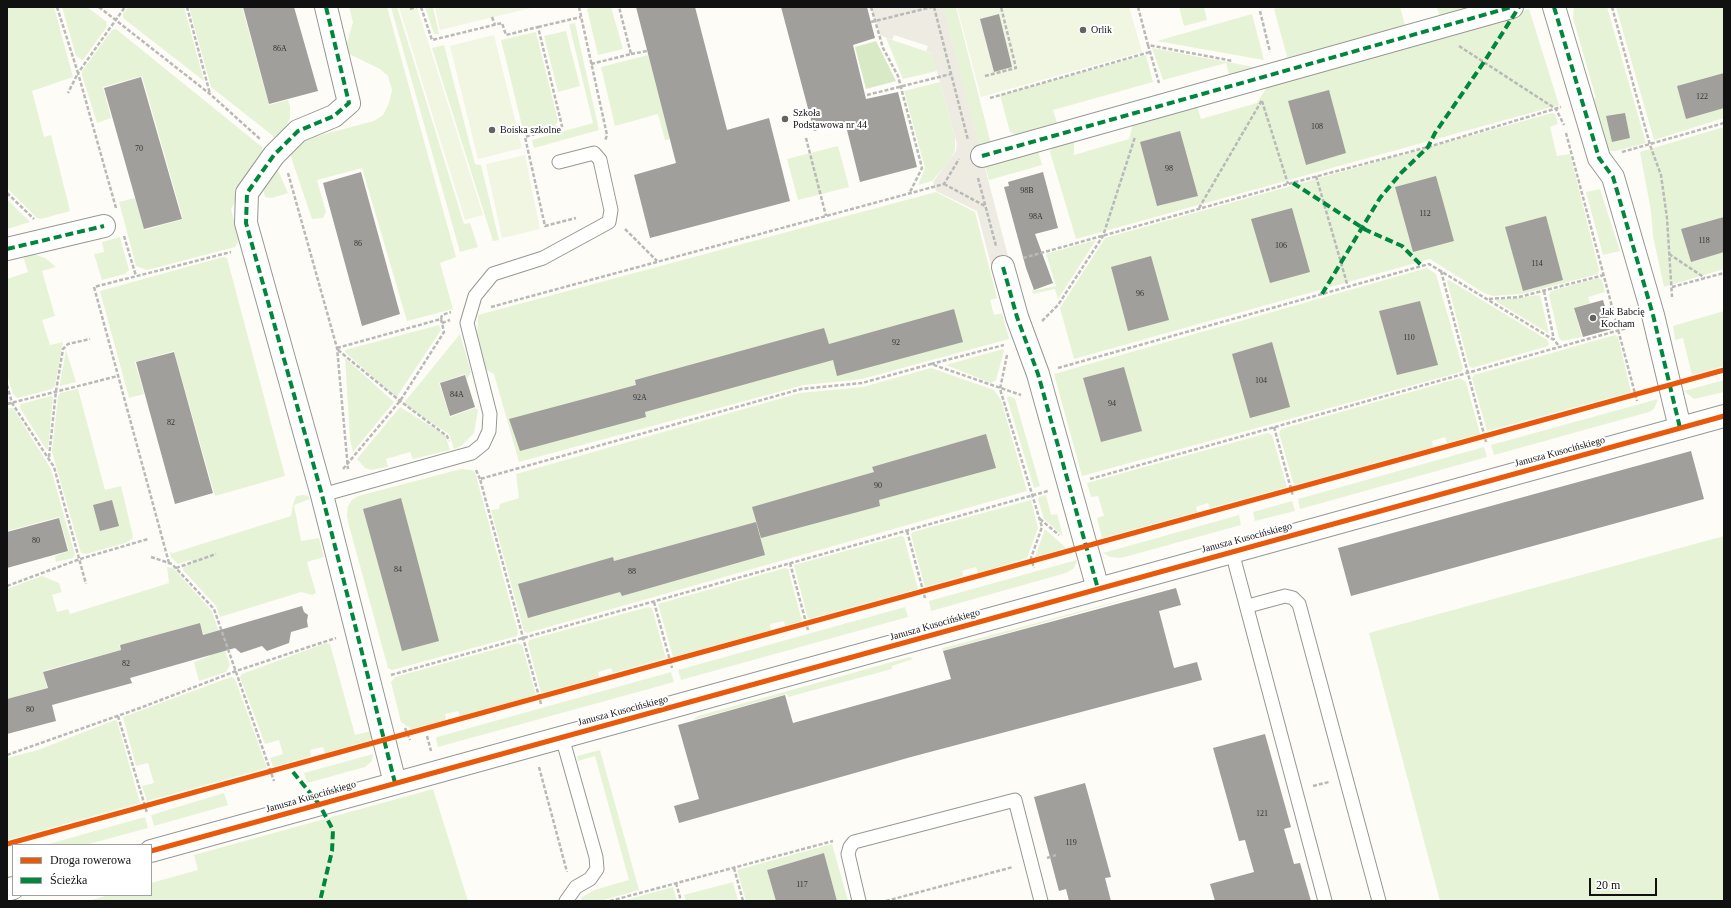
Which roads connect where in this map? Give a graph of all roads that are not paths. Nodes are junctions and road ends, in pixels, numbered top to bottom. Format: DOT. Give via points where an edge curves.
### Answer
graph roads {
  1 [pos="326,7"];
  2 [pos="1512,7"];
  3 [pos="1554,7"];
  4 [pos="971,157"];
  5 [pos="558,162"];
  6 [pos="115,224"];
  7 [pos="7,249"];
  8 [pos="1009,264"];
  9 [pos="1724,416"];
  10 [pos="1680,428"];
  11 [pos="322,495"];
  12 [pos="1232,552"];
  13 [pos="1098,589"];
  14 [pos="1248,606"];
  15 [pos="562,737"];
  16 [pos="395,783"];
  17 [pos="152,851"];
  18 [pos="569,896"];
  19 [pos="859,901"];
  20 [pos="1041,901"];
  21 [pos="1326,901"];
  22 [pos="1379,901"];
  1 -- 11 [label="street" via="349,103 334,116 298,132 274,155 247,193 246,223"];
  2 -- 4 [label="street"];
  3 -- 10 [label="street" via="1599,158 1613,177 1653,315"];
  5 -- 11 [label="lane" via="594,153 600,160 611,210 609,222 543,258 493,274 475,296 466,323 490,414 489,431 483,444 472,453"];
  6 -- 7 [label="street"];
  8 -- 13 [label="street" via="1017,317 1038,374"];
  9 -- 10 [label="street, Janusza Kusocińskiego"];
  10 -- 12 [label="street, Janusza Kusocińskiego"];
  11 -- 16 [label="street"];
  12 -- 13 [label="street, Janusza Kusocińskiego"];
  12 -- 14 [label="lane"];
  13 -- 15 [label="street, Janusza Kusocińskiego"];
  14 -- 21 [label="lane"];
  14 -- 22 [label="lane" via="1285,596 1293,598 1299,604"];
  15 -- 16 [label="street, Janusza Kusocińskiego"];
  15 -- 18 [label="lane" via="596,857 597,869 590,879 576,887"];
  16 -- 17 [label="street, Janusza Kusocińskiego"];
  19 -- 20 [label="lane" via="848,854 854,842 1015,800"];
}
